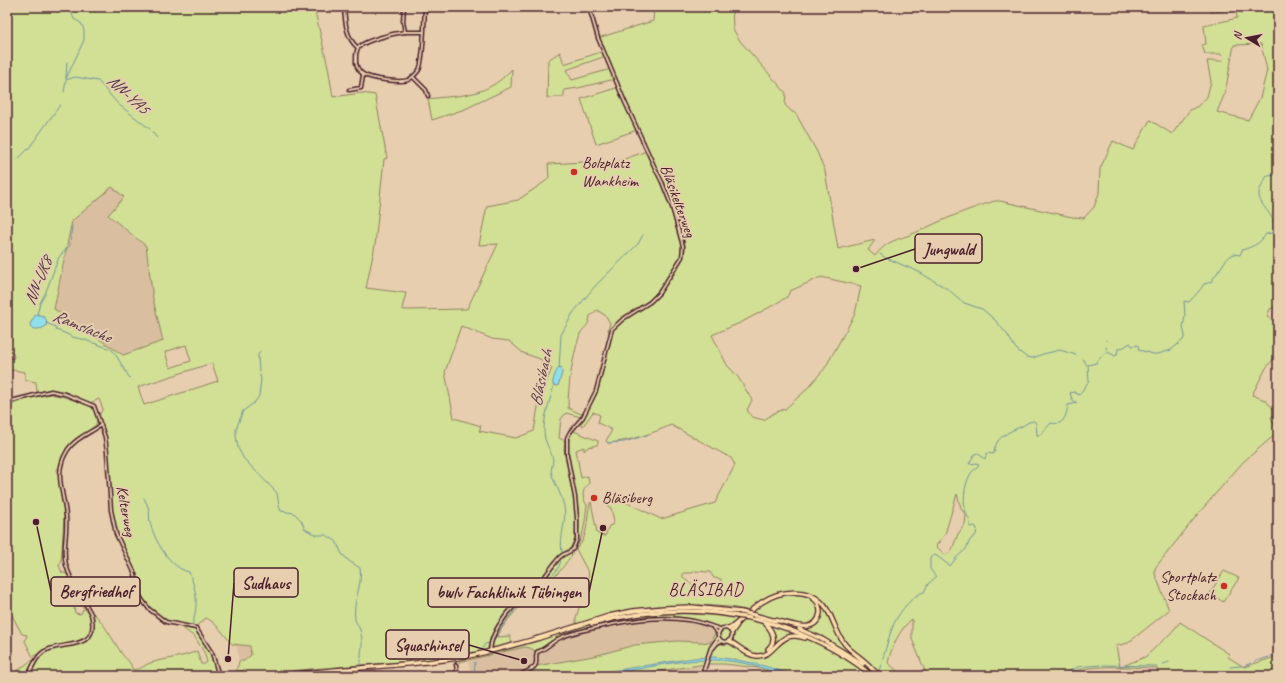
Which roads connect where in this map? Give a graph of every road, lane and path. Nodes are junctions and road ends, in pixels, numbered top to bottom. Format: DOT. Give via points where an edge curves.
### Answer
graph roads {
  1 [pos="354,7"];
  2 [pos="404,7"];
  3 [pos="425,7"];
  4 [pos="589,7"];
  5 [pos="344,8"];
  6 [pos="405,32"];
  7 [pos="423,32"];
  8 [pos="358,48"];
  9 [pos="363,75"];
  10 [pos="413,77"];
  11 [pos="349,90"];
  12 [pos="428,96"];
  13 [pos="7,402"];
  14 [pos="101,425"];
  15 [pos="774,620"];
  16 [pos="764,621"];
  17 [pos="712,627"];
  18 [pos="720,630"];
  19 [pos="731,631"];
  20 [pos="718,633"];
  21 [pos="539,638"];
  22 [pos="718,638"];
  23 [pos="730,640"];
  24 [pos="721,641"];
  25 [pos="822,644"];
  26 [pos="490,651"];
  27 [pos="710,653"];
  28 [pos="456,665"];
  29 [pos="874,673"];
  30 [pos="458,674"];
  31 [pos="28,676"];
  32 [pos="219,676"];
  33 [pos="282,676"];
  34 [pos="436,676"];
  35 [pos="518,676"];
  36 [pos="702,676"];
  37 [pos="881,676"];
  1 -- 5 [label="street"];
  2 -- 6 [label="street"];
  3 -- 7 [label="street"];
  4 -- 26 [label="street, Bläsikelterweg" via="598,38 662,182 680,234 683,251 674,272 659,293 612,329 596,391 583,417 567,438 567,456 577,518 577,539 573,549 562,556 504,618"];
  5 -- 8 [label="street" via="349,36"];
  6 -- 7 [label="street"];
  6 -- 8 [label="street" via="364,43"];
  7 -- 10 [label="street" via="421,65"];
  8 -- 9 [label="street" via="356,62"];
  9 -- 10 [label="street" via="398,81 406,81"];
  9 -- 11 [label="street" via="361,88"];
  10 -- 12 [label="street" via="426,90"];
  13 -- 14 [label="street, Kelterweg" via="51,391 65,394 94,406"];
  14 -- 31 [label="street" via="73,443 67,450 61,463 59,477 66,516 64,542 67,566 91,614 93,625 83,642 53,648 39,655"];
  14 -- 32 [label="street, Kelterweg" via="105,437 111,510 116,534 135,574 139,595 149,609 166,622 196,628 212,653"];
  15 -- 19 [label="main road" via="798,627 809,626 817,621 820,606 812,597 800,594 775,597 756,608"];
  15 -- 21 [label="main road, bridge" via="741,612 687,607 633,611"];
  15 -- 29 [label="main road" via="847,652"];
  16 -- 21 [label="main road, bridge" via="691,611 645,614 608,620"];
  16 -- 23 [label="main road" via="773,636 772,644 766,652 753,653"];
  16 -- 25 [label="main road" via="800,633"];
  17 -- 18 [label="street"];
  17 -- 20 [label="street"];
  17 -- 35 [label="street" via="693,620 669,618 634,620 576,633 557,639 537,652 536,666"];
  18 -- 19 [label="street" via="725,628"];
  18 -- 20 [label="street"];
  19 -- 23 [label="street"];
  19 -- 29 [label="main road" via="754,608 770,598 786,593 808,594 825,606 844,644"];
  20 -- 22 [label="street"];
  21 -- 26 [label="main road"];
  22 -- 24 [label="street"];
  22 -- 27 [label="street"];
  23 -- 24 [label="street"];
  23 -- 25 [label="main road" via="748,653 757,656 767,653 789,636 799,636"];
  24 -- 27 [label="street"];
  25 -- 29 [label="main road"];
  26 -- 33 [label="main road" via="438,661"];
  27 -- 36 [label="street"];
  28 -- 30 [label="street"];
  29 -- 37 [label="main road"];
  30 -- 34 [label="street"];
}
